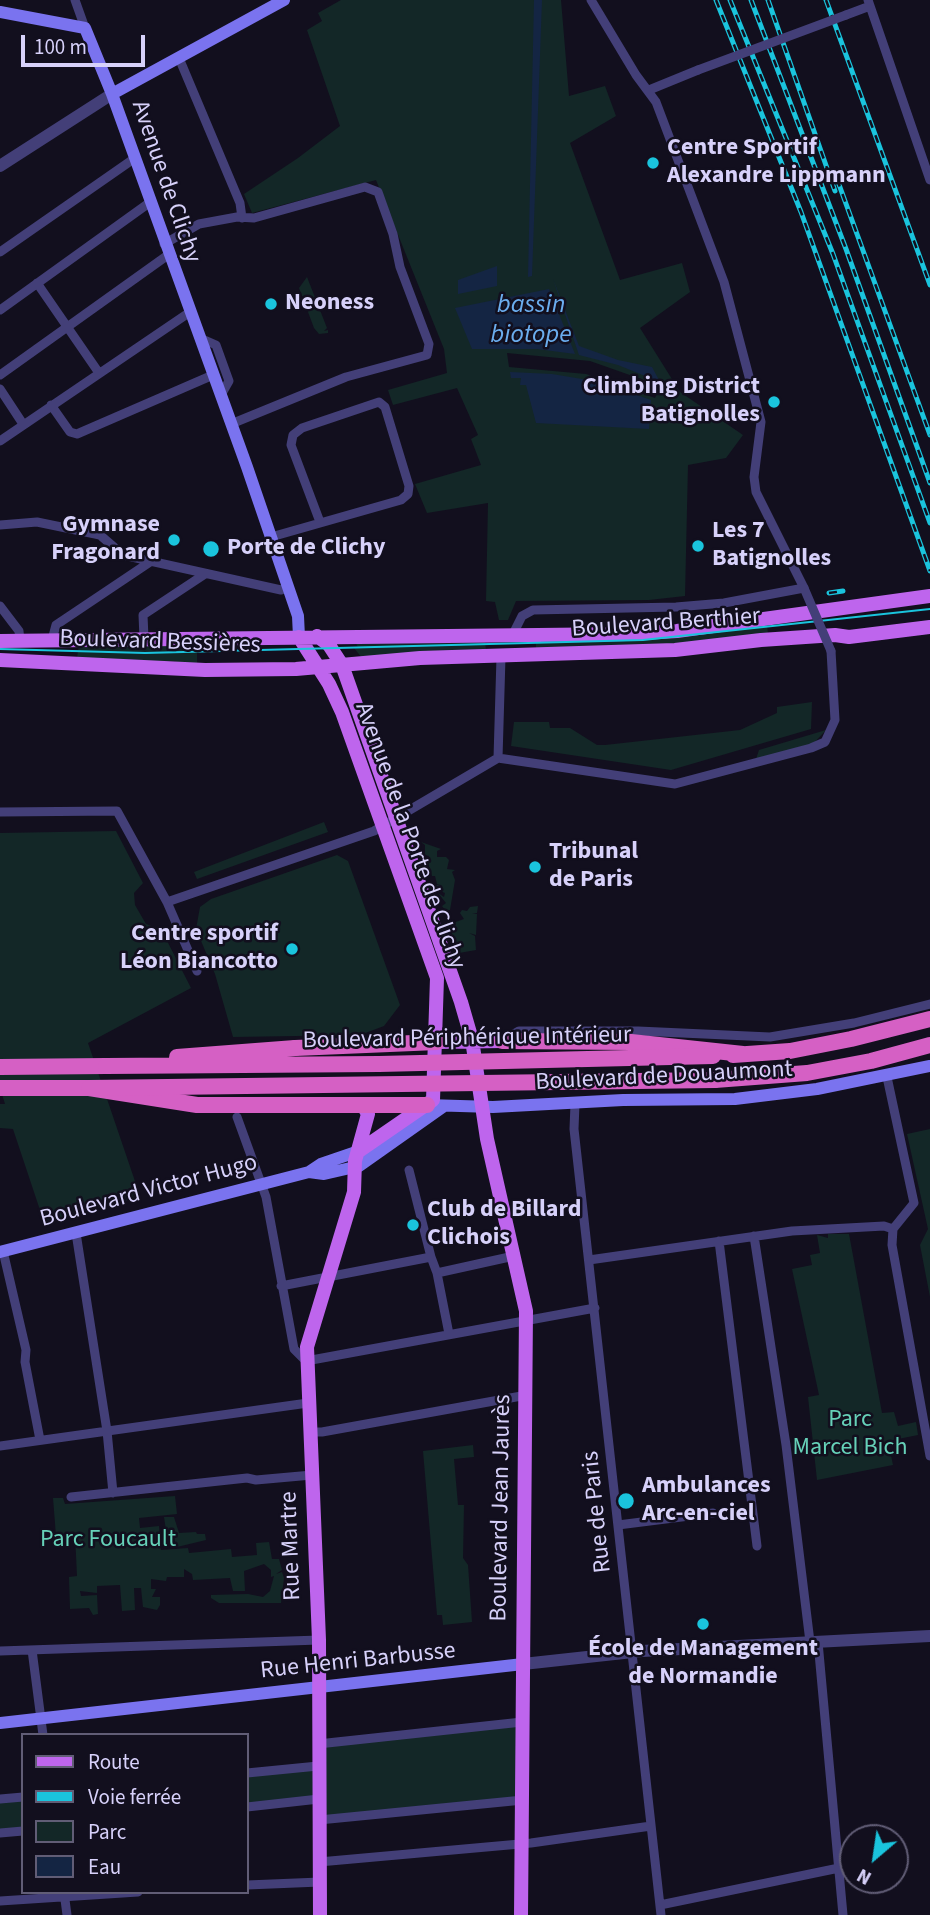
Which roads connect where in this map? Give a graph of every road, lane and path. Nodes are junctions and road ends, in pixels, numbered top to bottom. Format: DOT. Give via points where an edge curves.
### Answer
graph roads {
  1 [pos="75,0"];
  2 [pos="284,0"];
  3 [pos="591,0"];
  4 [pos="869,3"];
  5 [pos="0,12"];
  6 [pos="85,27"];
  7 [pos="178,58"];
  8 [pos="649,90"];
  9 [pos="112,94"];
  10 [pos="135,158"];
  11 [pos="0,166"];
  12 [pos="930,180"];
  13 [pos="149,203"];
  14 [pos="242,218"];
  15 [pos="166,250"];
  16 [pos="0,252"];
  17 [pos="37,283"];
  18 [pos="0,310"];
  19 [pos="190,312"];
  20 [pos="67,327"];
  21 [pos="200,338"];
  22 [pos="99,373"];
  23 [pos="0,375"];
  24 [pos="213,375"];
  25 [pos="0,389"];
  26 [pos="221,396"];
  27 [pos="51,405"];
  28 [pos="23,424"];
  29 [pos="231,424"];
  30 [pos="0,441"];
  31 [pos="320,522"];
  32 [pos="0,525"];
  33 [pos="271,537"];
  34 [pos="150,562"];
  35 [pos="205,574"];
  36 [pos="288,587"];
  37 [pos="804,588"];
  38 [pos="930,596"];
  39 [pos="930,604"];
  40 [pos="0,606"];
  41 [pos="825,611"];
  42 [pos="298,616"];
  43 [pos="930,619"];
  44 [pos="930,627"];
  45 [pos="513,634"];
  46 [pos="835,635"];
  47 [pos="317,636"];
  48 [pos="299,637"];
  49 [pos="144,638"];
  50 [pos="0,640"];
  51 [pos="20,640"];
  52 [pos="52,640"];
  53 [pos="500,657"];
  54 [pos="0,660"];
  55 [pos="342,665"];
  56 [pos="318,667"];
  57 [pos="498,758"];
  58 [pos="0,812"];
  59 [pos="389,822"];
  60 [pos="167,902"];
  61 [pos="197,971"];
  62 [pos="930,1004"];
  63 [pos="930,1019"];
  64 [pos="472,1040"];
  65 [pos="502,1041"];
  66 [pos="436,1042"];
  67 [pos="930,1045"];
  68 [pos="743,1054"];
  69 [pos="106,1066"];
  70 [pos="930,1066"];
  71 [pos="0,1067"];
  72 [pos="887,1077"];
  73 [pos="0,1088"];
  74 [pos="89,1088"];
  75 [pos="362,1104"];
  76 [pos="575,1104"];
  77 [pos="426,1105"];
  78 [pos="444,1106"];
  79 [pos="482,1107"];
  80 [pos="240,1111"];
  81 [pos="359,1152"];
  82 [pos="355,1168"];
  83 [pos="409,1170"];
  84 [pos="309,1172"];
  85 [pos="260,1185"];
  86 [pos="893,1229"];
  87 [pos="76,1233"];
  88 [pos="754,1236"];
  89 [pos="719,1241"];
  90 [pos="2,1252"];
  91 [pos="514,1256"];
  92 [pos="431,1257"];
  93 [pos="589,1261"];
  94 [pos="437,1273"];
  95 [pos="327,1278"];
  96 [pos="281,1286"];
  97 [pos="595,1308"];
  98 [pos="527,1320"];
  99 [pos="449,1334"];
  100 [pos="306,1361"];
  101 [pos="527,1395"];
  102 [pos="308,1403"];
  103 [pos="107,1431"];
  104 [pos="310,1432"];
  105 [pos="40,1440"];
  106 [pos="0,1446"];
  107 [pos="930,1456"];
  108 [pos="312,1475"];
  109 [pos="113,1493"];
  110 [pos="71,1497"];
  111 [pos="713,1513"];
  112 [pos="618,1525"];
  113 [pos="757,1546"];
  114 [pos="930,1636"];
  115 [pos="319,1640"];
  116 [pos="814,1642"];
  117 [pos="32,1650"];
  118 [pos="0,1651"];
  119 [pos="634,1652"];
  120 [pos="523,1664"];
  121 [pos="318,1689"];
  122 [pos="41,1718"];
  123 [pos="522,1722"];
  124 [pos="0,1723"];
  125 [pos="43,1733"];
  126 [pos="318,1744"];
  127 [pos="318,1766"];
  128 [pos="248,1773"];
  129 [pos="21,1797"];
  130 [pos="0,1799"];
  131 [pos="319,1799"];
  132 [pos="523,1800"];
  133 [pos="248,1807"];
  134 [pos="319,1820"];
  135 [pos="651,1826"];
  136 [pos="21,1831"];
  137 [pos="0,1833"];
  138 [pos="523,1844"];
  139 [pos="320,1862"];
  140 [pos="839,1868"];
  141 [pos="320,1882"];
  142 [pos="248,1885"];
  143 [pos="89,1894"];
  144 [pos="841,1894"];
  145 [pos="64,1895"];
  146 [pos="0,1901"];
  147 [pos="660,1910"];
  148 [pos="67,1915"];
  149 [pos="320,1915"];
  150 [pos="520,1915"];
  151 [pos="843,1915"];
  1 -- 6 [label="street, Avenue de Clichy"];
  2 -- 7 [label="main road"];
  3 -- 8 [label="street"];
  4 -- 8 [label="street, bridge"];
  4 -- 12 [label="street"];
  5 -- 6 [label="main road"];
  6 -- 9 [label="main road, Avenue de Clichy"];
  7 -- 9 [label="main road"];
  7 -- 14 [label="street" via="240,203"];
  8 -- 37 [label="street" via="724,282 761,422 755,492"];
  9 -- 10 [label="main road, Avenue de Clichy"];
  9 -- 11 [label="street"];
  10 -- 13 [label="main road, Avenue de Clichy"];
  10 -- 16 [label="street"];
  13 -- 15 [label="main road, Avenue de Clichy"];
  13 -- 17 [label="street"];
  14 -- 15 [label="street" via="200,224"];
  14 -- 29 [label="street" via="372,187 393,234 430,350 421,359 346,377"];
  15 -- 19 [label="main road, Avenue de Clichy"];
  15 -- 20 [label="street"];
  17 -- 18 [label="street"];
  17 -- 20 [label="street"];
  19 -- 21 [label="main road, Avenue de Clichy"];
  19 -- 22 [label="street"];
  20 -- 22 [label="street"];
  20 -- 23 [label="street"];
  21 -- 24 [label="main road, Avenue de Clichy"];
  21 -- 26 [label="street, Avenue de Clichy" via="216,345 229,381"];
  22 -- 27 [label="street"];
  24 -- 26 [label="main road, Avenue de Clichy"];
  24 -- 27 [label="street" via="77,434 70,432"];
  25 -- 28 [label="street"];
  26 -- 29 [label="main road, Avenue de Clichy"];
  27 -- 28 [label="street"];
  28 -- 30 [label="street"];
  29 -- 33 [label="main road, Avenue de Clichy"];
  31 -- 31 [label="street" via="401,500 408,494 385,407 379,402 293,434 291,444"];
  31 -- 33 [label="street"];
  32 -- 34 [label="street" via="37,522 100,535 123,555"];
  33 -- 36 [label="main road, Avenue de Clichy"];
  34 -- 35 [label="street"];
  34 -- 52 [label="street" via="56,625"];
  35 -- 36 [label="street" via="281,590"];
  35 -- 49 [label="street" via="144,615"];
  36 -- 42 [label="main road, Avenue de Clichy"];
  37 -- 45 [label="street" via="676,607 533,610 522,616"];
  37 -- 57 [label="street, bridge" via="831,652 835,720 825,743 675,784"];
  38 -- 41 [label="main road, Boulevard Berthier"];
  39 -- 41 [label="main road, Boulevard Berthier" via="846,614"];
  40 -- 51 [label="street" via="19,631"];
  41 -- 45 [label="main road, Boulevard Berthier" via="677,631"];
  42 -- 47 [label="main road, Avenue de Clichy"];
  42 -- 48 [label="main road, Avenue de Clichy"];
  43 -- 46 [label="main road, Boulevard Berthier" via="847,629"];
  44 -- 46 [label="main road, Boulevard Berthier"];
  45 -- 47 [label="main road, Boulevard Berthier"];
  45 -- 53 [label="main road"];
  46 -- 53 [label="main road, Boulevard Berthier" via="675,650"];
  47 -- 48 [label="main road, Boulevard Berthier"];
  47 -- 55 [label="main road, Avenue de la Porte de Clichy"];
  48 -- 49 [label="main road, Boulevard Bessières"];
  48 -- 56 [label="main road, Avenue de la Porte de Clichy"];
  49 -- 52 [label="main road, Boulevard Bessières"];
  50 -- 51 [label="main road, Boulevard Bessières"];
  51 -- 52 [label="main road, Boulevard Bessières"];
  53 -- 55 [label="main road, Boulevard Berthier"];
  53 -- 57 [label="street"];
  54 -- 56 [label="main road, Boulevard Bessières" via="205,670"];
  55 -- 56 [label="main road, Boulevard Berthier"];
  55 -- 59 [label="main road, Avenue de la Porte de Clichy"];
  56 -- 59 [label="main road, Avenue de la Porte de Clichy"];
  57 -- 59 [label="street"];
  58 -- 60 [label="street" via="117,811"];
  59 -- 60 [label="street" via="321,851"];
  59 -- 64 [label="main road, Avenue de la Porte de Clichy"];
  59 -- 66 [label="main road, Avenue de la Porte de Clichy" via="437,978"];
  60 -- 61 [label="street"];
  62 -- 65 [label="street, Boulevard de Douaumont" via="770,1038 519,1031"];
  63 -- 68 [label="highway, Boulevard Périphérique Intérieur" via="851,1040"];
  64 -- 65 [label="main road"];
  64 -- 66 [label="main road"];
  64 -- 79 [label="main road, Avenue de la Porte de Clichy"];
  65 -- 68 [label="highway" via="631,1042"];
  66 -- 69 [label="highway, bridge" via="224,1051"];
  66 -- 77 [label="main road, Avenue de la Porte de Clichy" via="435,1096"];
  67 -- 74 [label="highway, bridge" via="807,1073 715,1080"];
  68 -- 69 [label="highway, Boulevard Périphérique Intérieur, bridge"];
  69 -- 71 [label="highway, Boulevard Périphérique Intérieur"];
  70 -- 72 [label="main road, Boulevard de Douaumont"];
  72 -- 76 [label="main road, Boulevard de Douaumont" via="735,1099"];
  72 -- 86 [label="street" via="914,1203"];
  73 -- 74 [label="highway"];
  74 -- 80 [label="highway, bridge"];
  75 -- 77 [label="highway"];
  75 -- 80 [label="highway"];
  75 -- 81 [label="main road" via="368,1114"];
  76 -- 79 [label="main road, Boulevard de Douaumont"];
  76 -- 93 [label="street, Rue de Paris"];
  77 -- 78 [label="main road, Boulevard de Douaumont"];
  77 -- 81 [label="main road"];
  78 -- 79 [label="main road, Boulevard de Douaumont"];
  78 -- 82 [label="main road"];
  79 -- 91 [label="main road, Boulevard Jean Jaurès"];
  80 -- 85 [label="street, Rue Martre"];
  81 -- 82 [label="main road"];
  81 -- 84 [label="main road, Boulevard Victor Hugo"];
  82 -- 84 [label="main road, Boulevard Victor Hugo"];
  82 -- 95 [label="main road" via="354,1192"];
  83 -- 92 [label="street"];
  84 -- 85 [label="main road, Boulevard Victor Hugo"];
  85 -- 87 [label="main road, Boulevard Victor Hugo"];
  85 -- 96 [label="street, Rue Martre"];
  86 -- 88 [label="street" via="846,1227"];
  86 -- 107 [label="street"];
  87 -- 90 [label="main road, Boulevard Victor Hugo"];
  87 -- 103 [label="street"];
  88 -- 89 [label="street"];
  88 -- 116 [label="street"];
  89 -- 93 [label="street"];
  89 -- 113 [label="street"];
  90 -- 105 [label="street" via="26,1350 24,1362"];
  91 -- 94 [label="street"];
  91 -- 98 [label="main road, Boulevard Jean Jaurès"];
  92 -- 94 [label="street"];
  92 -- 95 [label="street"];
  93 -- 97 [label="street, Rue de Paris"];
  94 -- 99 [label="street"];
  95 -- 96 [label="street"];
  95 -- 100 [label="main road"];
  96 -- 100 [label="street, Rue Martre" via="294,1349"];
  97 -- 98 [label="street"];
  97 -- 112 [label="street, Rue de Paris"];
  98 -- 99 [label="street"];
  98 -- 101 [label="main road, Boulevard Jean Jaurès"];
  99 -- 100 [label="street"];
  100 -- 102 [label="main road, Rue Martre"];
  101 -- 104 [label="street"];
  101 -- 120 [label="main road, Boulevard Jean Jaurès"];
  102 -- 103 [label="street"];
  102 -- 104 [label="main road, Rue Martre"];
  103 -- 105 [label="street"];
  103 -- 109 [label="street"];
  104 -- 108 [label="main road, Rue Martre"];
  105 -- 106 [label="street"];
  108 -- 109 [label="street"];
  108 -- 115 [label="main road, Rue Martre"];
  109 -- 110 [label="street"];
  111 -- 112 [label="street"];
  112 -- 119 [label="street, Rue de Paris"];
  114 -- 116 [label="street, Rue Henri Barbusse"];
  115 -- 117 [label="street"];
  115 -- 121 [label="main road, Rue Martre"];
  116 -- 119 [label="street, Rue Henri Barbusse"];
  116 -- 140 [label="street"];
  117 -- 118 [label="street"];
  117 -- 122 [label="street"];
  119 -- 120 [label="street, Rue Henri Barbusse"];
  119 -- 135 [label="street, Rue de Paris"];
  120 -- 121 [label="main road, Rue Henri Barbusse"];
  120 -- 123 [label="main road, Boulevard Jean Jaurès"];
  121 -- 122 [label="main road, Rue Henri Barbusse"];
  121 -- 126 [label="main road, Rue Martre"];
  122 -- 124 [label="main road, Rue Henri Barbusse"];
  122 -- 125 [label="street"];
  123 -- 126 [label="street"];
  123 -- 132 [label="main road, Boulevard Jean Jaurès"];
  126 -- 127 [label="main road, Rue Martre"];
  127 -- 128 [label="street"];
  127 -- 131 [label="main road, Rue Martre"];
  129 -- 130 [label="street"];
  131 -- 133 [label="street"];
  131 -- 134 [label="main road, Rue Martre"];
  132 -- 134 [label="street"];
  132 -- 138 [label="main road, Boulevard Jean Jaurès"];
  134 -- 139 [label="main road, Rue Martre"];
  135 -- 138 [label="street"];
  135 -- 147 [label="street, Rue de Paris"];
  136 -- 137 [label="street"];
  138 -- 139 [label="street"];
  138 -- 150 [label="main road, Boulevard Jean Jaurès"];
  139 -- 141 [label="main road, Rue Martre"];
  140 -- 147 [label="street"];
  141 -- 142 [label="street"];
  141 -- 149 [label="main road, Rue Martre"];
  143 -- 145 [label="street"];
  144 -- 151 [label="street"];
  145 -- 146 [label="street"];
  145 -- 148 [label="street"];
}
